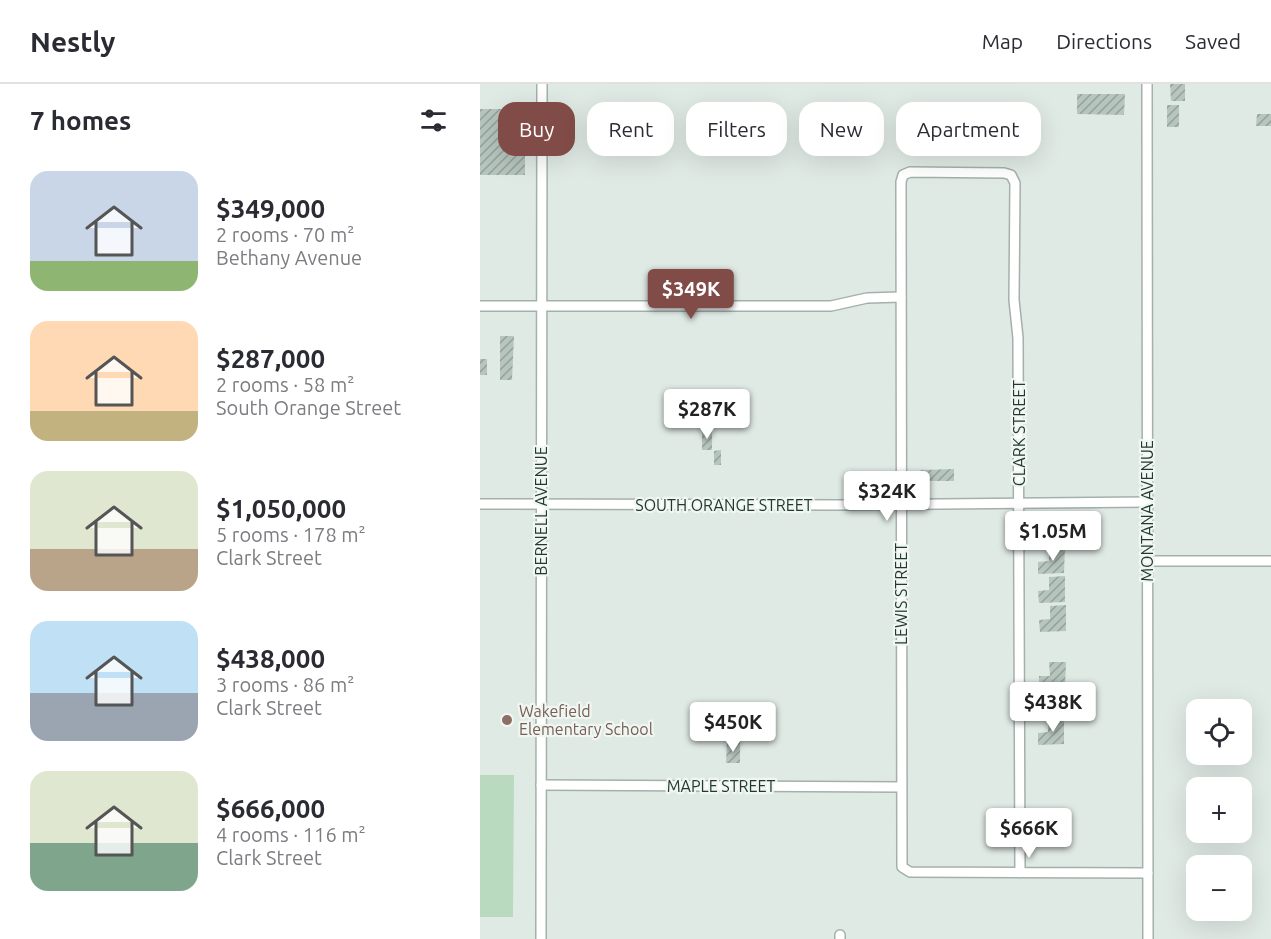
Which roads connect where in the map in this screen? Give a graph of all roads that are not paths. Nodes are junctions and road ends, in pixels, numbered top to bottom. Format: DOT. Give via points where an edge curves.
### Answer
graph roads {
  1 [pos="542,84"];
  2 [pos="1147,84"];
  3 [pos="903,175"];
  4 [pos="901,297"];
  5 [pos="480,306"];
  6 [pos="541,306"];
  7 [pos="1147,502"];
  8 [pos="1019,503"];
  9 [pos="480,504"];
  10 [pos="901,504"];
  11 [pos="541,505"];
  12 [pos="1147,561"];
  13 [pos="1271,561"];
  14 [pos="541,785"];
  15 [pos="901,787"];
  16 [pos="1020,873"];
  17 [pos="1148,873"];
  18 [pos="541,939"];
  19 [pos="1148,939"];
  1 -- 6 [label="street, BERNELL AVENUE"];
  2 -- 7 [label="street, MONTANA AVENUE"];
  3 -- 4 [label="street, LEWIS STREET"];
  3 -- 8 [label="street, CLARK STREET" via="1004,173 1011,175 1015,183"];
  4 -- 6 [label="street" via="867,298 831,306"];
  4 -- 10 [label="street, LEWIS STREET"];
  5 -- 6 [label="street"];
  6 -- 11 [label="street, BERNELL AVENUE"];
  7 -- 8 [label="street, SOUTH ORANGE STREET"];
  7 -- 12 [label="street, MONTANA AVENUE"];
  8 -- 10 [label="street, SOUTH ORANGE STREET"];
  8 -- 16 [label="street, CLARK STREET"];
  9 -- 11 [label="street, SOUTH ORANGE STREET"];
  10 -- 11 [label="street, SOUTH ORANGE STREET"];
  10 -- 15 [label="street, LEWIS STREET"];
  11 -- 14 [label="street, BERNELL AVENUE"];
  12 -- 13 [label="street"];
  12 -- 17 [label="street, MONTANA AVENUE"];
  14 -- 15 [label="street, MAPLE STREET"];
  14 -- 18 [label="street, BERNELL AVENUE"];
  15 -- 16 [label="street, LEWIS STREET" via="904,869"];
  16 -- 17 [label="street"];
  17 -- 19 [label="street, MONTANA AVENUE"];
}
